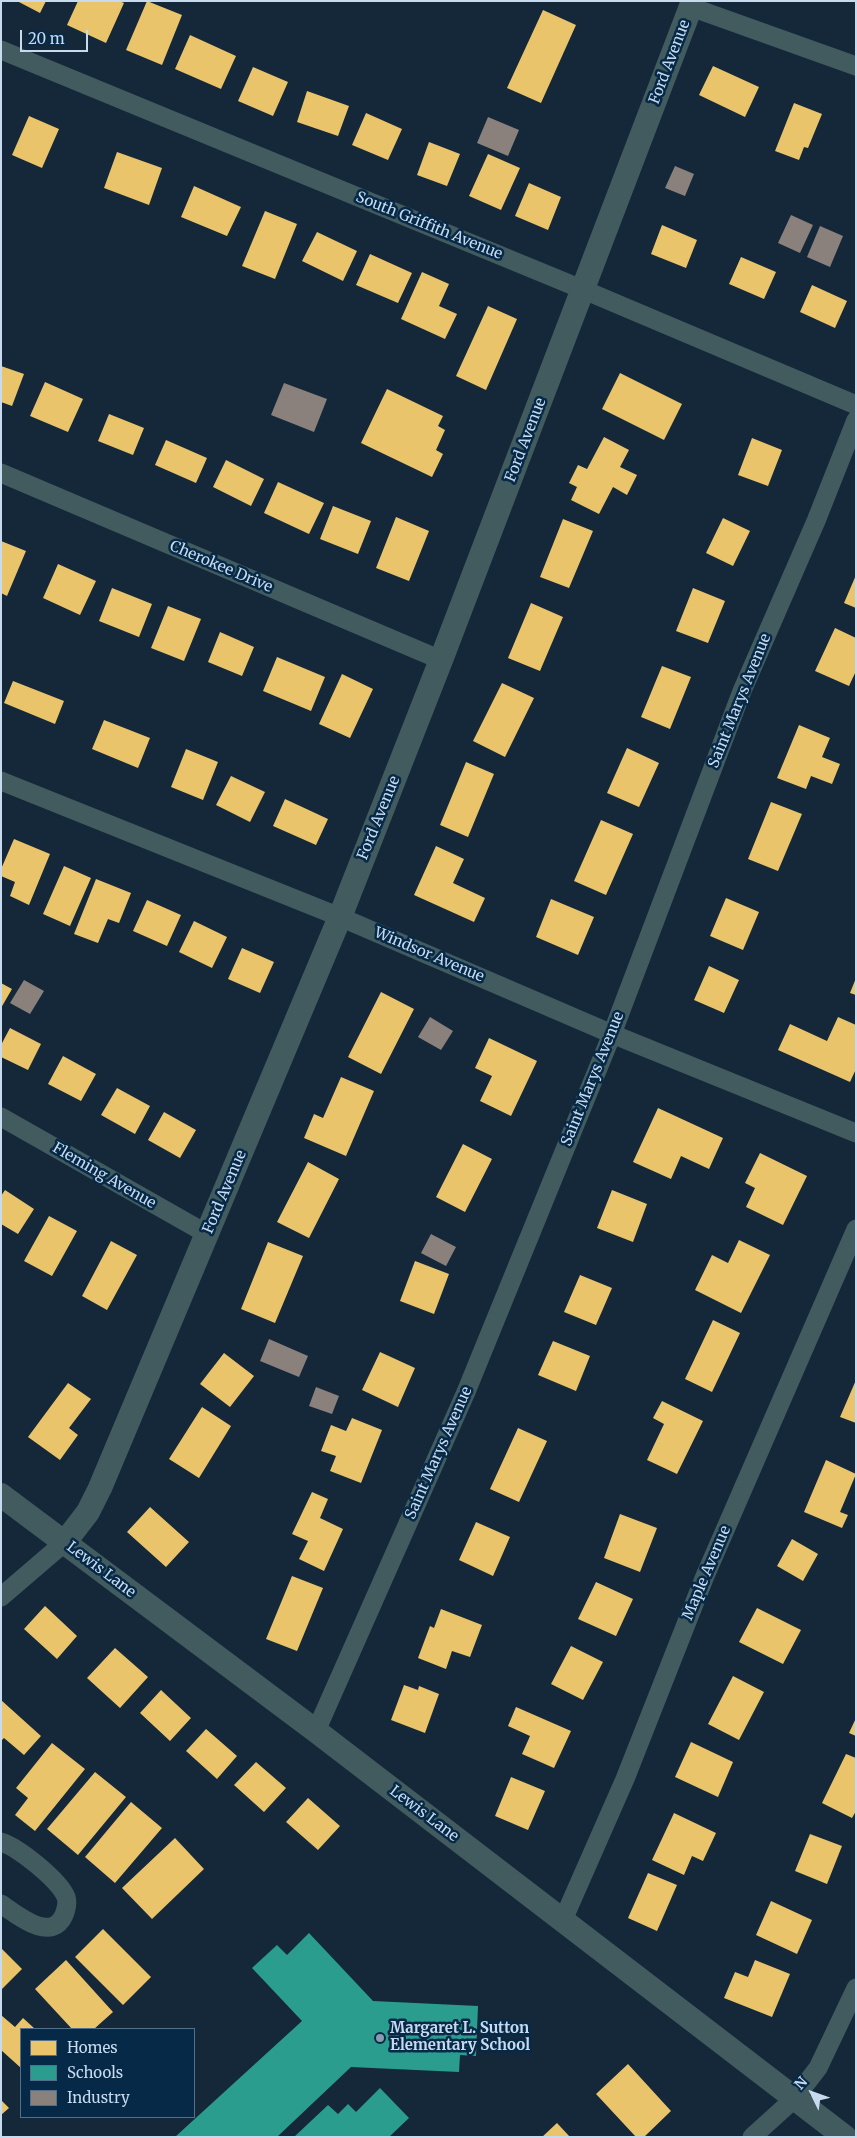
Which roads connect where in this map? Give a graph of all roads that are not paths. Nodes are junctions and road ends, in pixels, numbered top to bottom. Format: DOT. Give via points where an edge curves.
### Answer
graph roads {
  1 [pos="692,4"];
  2 [pos="1,50"];
  3 [pos="856,66"];
  4 [pos="584,290"];
  5 [pos="856,405"];
  6 [pos="856,420"];
  7 [pos="1,474"];
  8 [pos="442,660"];
  9 [pos="1,781"];
  10 [pos="340,917"];
  11 [pos="612,1034"];
  12 [pos="1,1117"];
  13 [pos="856,1133"];
  14 [pos="856,1229"];
  15 [pos="207,1234"];
  16 [pos="1,1495"];
  17 [pos="65,1542"];
  18 [pos="1,1597"];
  19 [pos="316,1731"];
  20 [pos="1,1842"];
  21 [pos="1,1904"];
  22 [pos="563,1920"];
  23 [pos="856,1988"];
  24 [pos="794,2098"];
  25 [pos="752,2137"];
  26 [pos="844,2137"];
  1 -- 3 [label="street"];
  1 -- 4 [label="street, Ford Avenue"];
  2 -- 4 [label="street, South Griffith Avenue"];
  4 -- 5 [label="street, South Griffith Avenue"];
  4 -- 8 [label="street, Ford Avenue"];
  6 -- 11 [label="street, Saint Marys Avenue" via="742,691"];
  7 -- 8 [label="street, Cherokee Drive"];
  8 -- 10 [label="street, Ford Avenue"];
  9 -- 10 [label="street, Windsor Avenue"];
  10 -- 11 [label="street, Windsor Avenue"];
  10 -- 15 [label="street, Ford Avenue"];
  11 -- 13 [label="street, Windsor Avenue"];
  11 -- 19 [label="street, Saint Marys Avenue" via="466,1392"];
  12 -- 15 [label="street, Fleming Avenue"];
  14 -- 22 [label="street, Maple Avenue" via="705,1576 625,1779"];
  15 -- 17 [label="street, Ford Avenue" via="100,1488 88,1512"];
  16 -- 17 [label="street, Lewis Lane"];
  17 -- 18 [label="street, Ford Avenue"];
  17 -- 19 [label="street, Lewis Lane"];
  19 -- 22 [label="street, Lewis Lane"];
  20 -- 21 [label="street" via="45,1871 66,1896 67,1908 62,1919 53,1926 38,1927"];
  22 -- 24 [label="street, Lewis Lane"];
  23 -- 24 [label="street" via="818,2068"];
  24 -- 25 [label="street"];
  24 -- 26 [label="street, Lewis Lane"];
}
